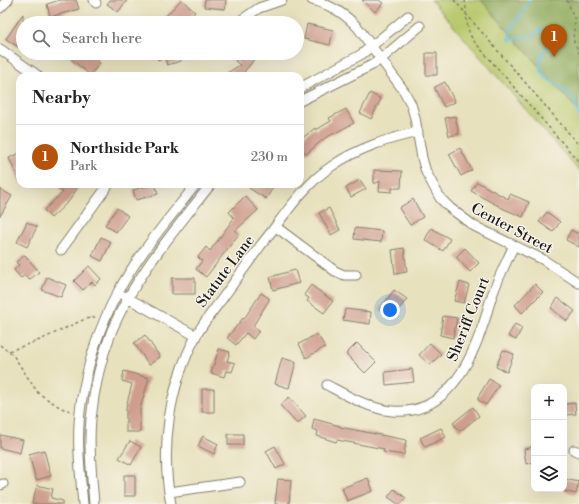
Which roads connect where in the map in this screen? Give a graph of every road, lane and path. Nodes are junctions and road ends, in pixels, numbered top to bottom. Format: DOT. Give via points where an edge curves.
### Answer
graph roads {
  1 [pos="8,0"];
  2 [pos="282,0"];
  3 [pos="312,0"];
  4 [pos="454,0"];
  5 [pos="465,0"];
  6 [pos="567,0"];
  7 [pos="0,8"];
  8 [pos="465,13"];
  9 [pos="248,16"];
  10 [pos="408,16"];
  11 [pos="420,26"];
  12 [pos="372,47"];
  13 [pos="0,49"];
  14 [pos="579,54"];
  15 [pos="381,59"];
  16 [pos="33,72"];
  17 [pos="304,86"];
  18 [pos="304,99"];
  19 [pos="418,132"];
  20 [pos="579,145"];
  21 [pos="579,162"];
  22 [pos="106,188"];
  23 [pos="193,188"];
  24 [pos="206,188"];
  25 [pos="276,227"];
  26 [pos="514,245"];
  27 [pos="61,250"];
  28 [pos="356,276"];
  29 [pos="579,283"];
  30 [pos="118,292"];
  31 [pos="129,299"];
  32 [pos="96,317"];
  33 [pos="196,336"];
  34 [pos="0,344"];
  35 [pos="10,351"];
  36 [pos="327,385"];
  37 [pos="72,411"];
  38 [pos="240,482"];
  39 [pos="169,492"];
  40 [pos="83,504"];
  41 [pos="94,504"];
  42 [pos="171,504"];
  1 -- 7 [label="street"];
  2 -- 9 [label="street" via="260,8"];
  3 -- 12 [label="street, Center Street" via="328,5 345,15"];
  4 -- 8 [label="path"];
  5 -- 8 [label="path"];
  6 -- 14 [label="path" via="575,20 573,39"];
  8 -- 20 [label="path"];
  8 -- 21 [label="path" via="469,33 477,46"];
  10 -- 12 [label="street"];
  11 -- 15 [label="street"];
  12 -- 15 [label="street, Center Street"];
  12 -- 17 [label="street"];
  13 -- 16 [label="street"];
  15 -- 18 [label="street"];
  15 -- 19 [label="street, Center Street" via="411,104"];
  19 -- 25 [label="street, Statute Lane" via="363,148 330,167 301,194"];
  19 -- 26 [label="street, Center Street" via="426,172 440,198 474,226"];
  22 -- 27 [label="street"];
  23 -- 30 [label="street" via="132,268"];
  24 -- 31 [label="street" via="140,278"];
  25 -- 28 [label="street" via="335,272"];
  25 -- 33 [label="street, Statute Lane"];
  26 -- 29 [label="street, Center Street"];
  26 -- 36 [label="street, Sheriff Court" via="473,348 456,382 439,398 418,409 392,411 379,409"];
  30 -- 31 [label="street"];
  30 -- 40 [label="street" via="96,342 81,405 78,447"];
  31 -- 33 [label="street"];
  31 -- 41 [label="street" via="108,343 95,395 90,444"];
  32 -- 35 [label="path"];
  33 -- 39 [label="street, Statute Lane" via="183,364 172,399 167,447"];
  34 -- 35 [label="path"];
  35 -- 37 [label="path" via="38,393 62,409"];
  38 -- 39 [label="street"];
  39 -- 42 [label="street, Statute Lane"];
}
